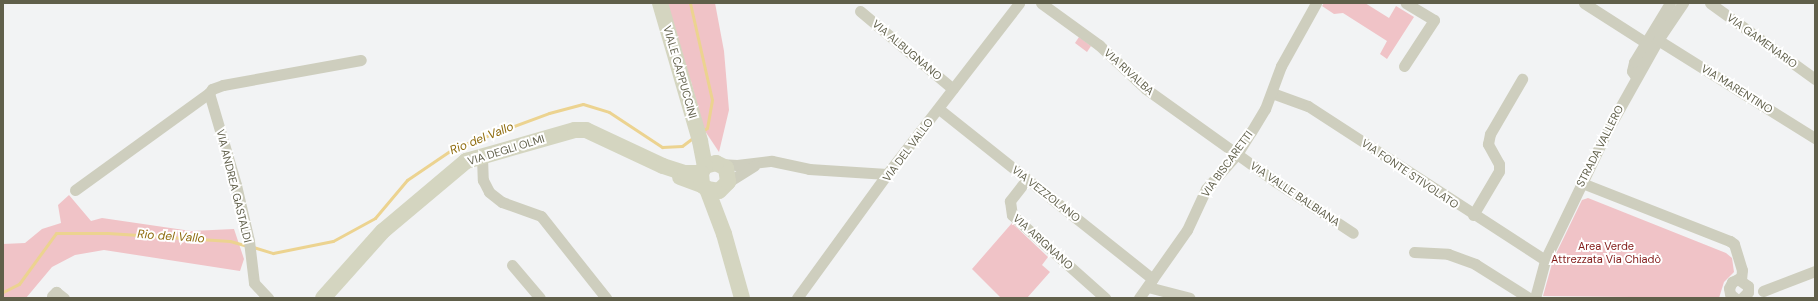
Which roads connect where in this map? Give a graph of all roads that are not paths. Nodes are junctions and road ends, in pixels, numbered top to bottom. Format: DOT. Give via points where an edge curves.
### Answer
graph roads {
  1 [pos="660,3"];
  2 [pos="1019,3"];
  3 [pos="1041,3"];
  4 [pos="1316,3"];
  5 [pos="1406,3"];
  6 [pos="1584,3"];
  7 [pos="1670,3"];
  8 [pos="1683,3"];
  9 [pos="1710,3"];
  10 [pos="860,11"];
  11 [pos="1658,40"];
  12 [pos="1645,42"];
  13 [pos="361,60"];
  14 [pos="1404,66"];
  15 [pos="1636,77"];
  16 [pos="1522,79"];
  17 [pos="1815,79"];
  18 [pos="953,89"];
  19 [pos="209,93"];
  20 [pos="1272,93"];
  21 [pos="939,109"];
  22 [pos="1815,138"];
  23 [pos="1237,154"];
  24 [pos="482,157"];
  25 [pos="762,163"];
  26 [pos="707,165"];
  27 [pos="887,174"];
  28 [pos="1027,179"];
  29 [pos="1582,183"];
  30 [pos="726,184"];
  31 [pos="75,190"];
  32 [pos="1473,215"];
  33 [pos="1354,233"];
  34 [pos="724,234"];
  35 [pos="1414,252"];
  36 [pos="1545,260"];
  37 [pos="512,266"];
  38 [pos="1815,272"];
  39 [pos="1150,283"];
  40 [pos="1745,283"];
  41 [pos="1763,291"];
  42 [pos="52,296"];
  43 [pos="1736,297"];
  44 [pos="64,298"];
  45 [pos="268,298"];
  46 [pos="323,298"];
  47 [pos="540,298"];
  48 [pos="606,298"];
  49 [pos="742,298"];
  50 [pos="797,298"];
  51 [pos="1105,298"];
  52 [pos="1139,298"];
  53 [pos="1190,298"];
  54 [pos="1529,298"];
  55 [pos="1535,298"];
  1 -- 26 [label="main road, VIALE CAPPUCCINI"];
  2 -- 18 [label="street, VIA DEL VALLO"];
  3 -- 23 [label="street, VIA RIVALBA" via="1099,45 1146,89"];
  4 -- 20 [label="street, VIA BISCARETTI" via="1281,66"];
  5 -- 14 [label="street" via="1434,20"];
  6 -- 12 [label="street"];
  7 -- 12 [label="street"];
  8 -- 11 [label="street, STRADA VALLERO"];
  9 -- 17 [label="street, VIA GAMENARIO"];
  10 -- 18 [label="street, VIA ALBUGNANO"];
  11 -- 15 [label="street, STRADA VALLERO"];
  11 -- 22 [label="street, VIA MARENTINO"];
  12 -- 15 [label="street" via="1632,71"];
  13 -- 19 [label="street" via="223,85"];
  15 -- 29 [label="street, STRADA VALLERO"];
  16 -- 32 [label="street" via="1490,134 1488,144 1499,164 1499,171"];
  18 -- 21 [label="street, VIA DEL VALLO"];
  19 -- 31 [label="street"];
  19 -- 45 [label="street, VIA ANDREA GASTALDI" via="236,185 249,241 254,283"];
  20 -- 23 [label="street, VIA BISCARETTI"];
  20 -- 32 [label="street, VIA FONTE STIVOLATO" via="1308,106"];
  21 -- 27 [label="street, VIA DEL VALLO"];
  21 -- 28 [label="street, VIA VEZZOLANO"];
  23 -- 33 [label="street, VIA VALLE BALBIANA"];
  23 -- 39 [label="street, VIA BISCARETTI" via="1206,189 1187,230"];
  24 -- 26 [label="main road, VIA DEGLI OLMI" via="575,130 586,130 663,166 685,173"];
  24 -- 46 [label="main road, VIA DEGLI OLMI" via="462,164 410,205"];
  24 -- 48 [label="street" via="483,180 489,192 502,202 541,216"];
  25 -- 26 [label="street"];
  25 -- 27 [label="street" via="778,162 809,169"];
  25 -- 30 [label="street"];
  26 -- 30 [label="main road" via="726,168"];
  26 -- 30 [label="main road, VIA DEGLI OLMI" via="719,190"];
  26 -- 34 [label="main road, VIALE CAPPUCCINI"];
  27 -- 50 [label="street, VIA DEL VALLO"];
  28 -- 39 [label="street, VIA VEZZOLANO"];
  28 -- 51 [label="street, VIA ARIGNANO" via="1010,201 1012,215"];
  29 -- 36 [label="street, STRADA VALLERO"];
  29 -- 40 [label="street" via="1730,241 1734,244"];
  30 -- 34 [label="main road, VIALE CAPPUCCINI"];
  32 -- 36 [label="street, VIA FONTE STIVOLATO"];
  34 -- 49 [label="main road, VIALE CAPPUCCINI"];
  35 -- 54 [label="street" via="1448,254 1474,264"];
  36 -- 55 [label="street, STRADA VALLERO"];
  37 -- 47 [label="street"];
  38 -- 41 [label="street"];
  39 -- 52 [label="street, VIA BISCARETTI"];
  39 -- 53 [label="street"];
  40 -- 41 [label="street"];
  40 -- 43 [label="street"];
  40 -- 43 [label="street" via="1735,280 1730,284"];
  41 -- 43 [label="street"];
  42 -- 44 [label="street" via="56,292"];
}
